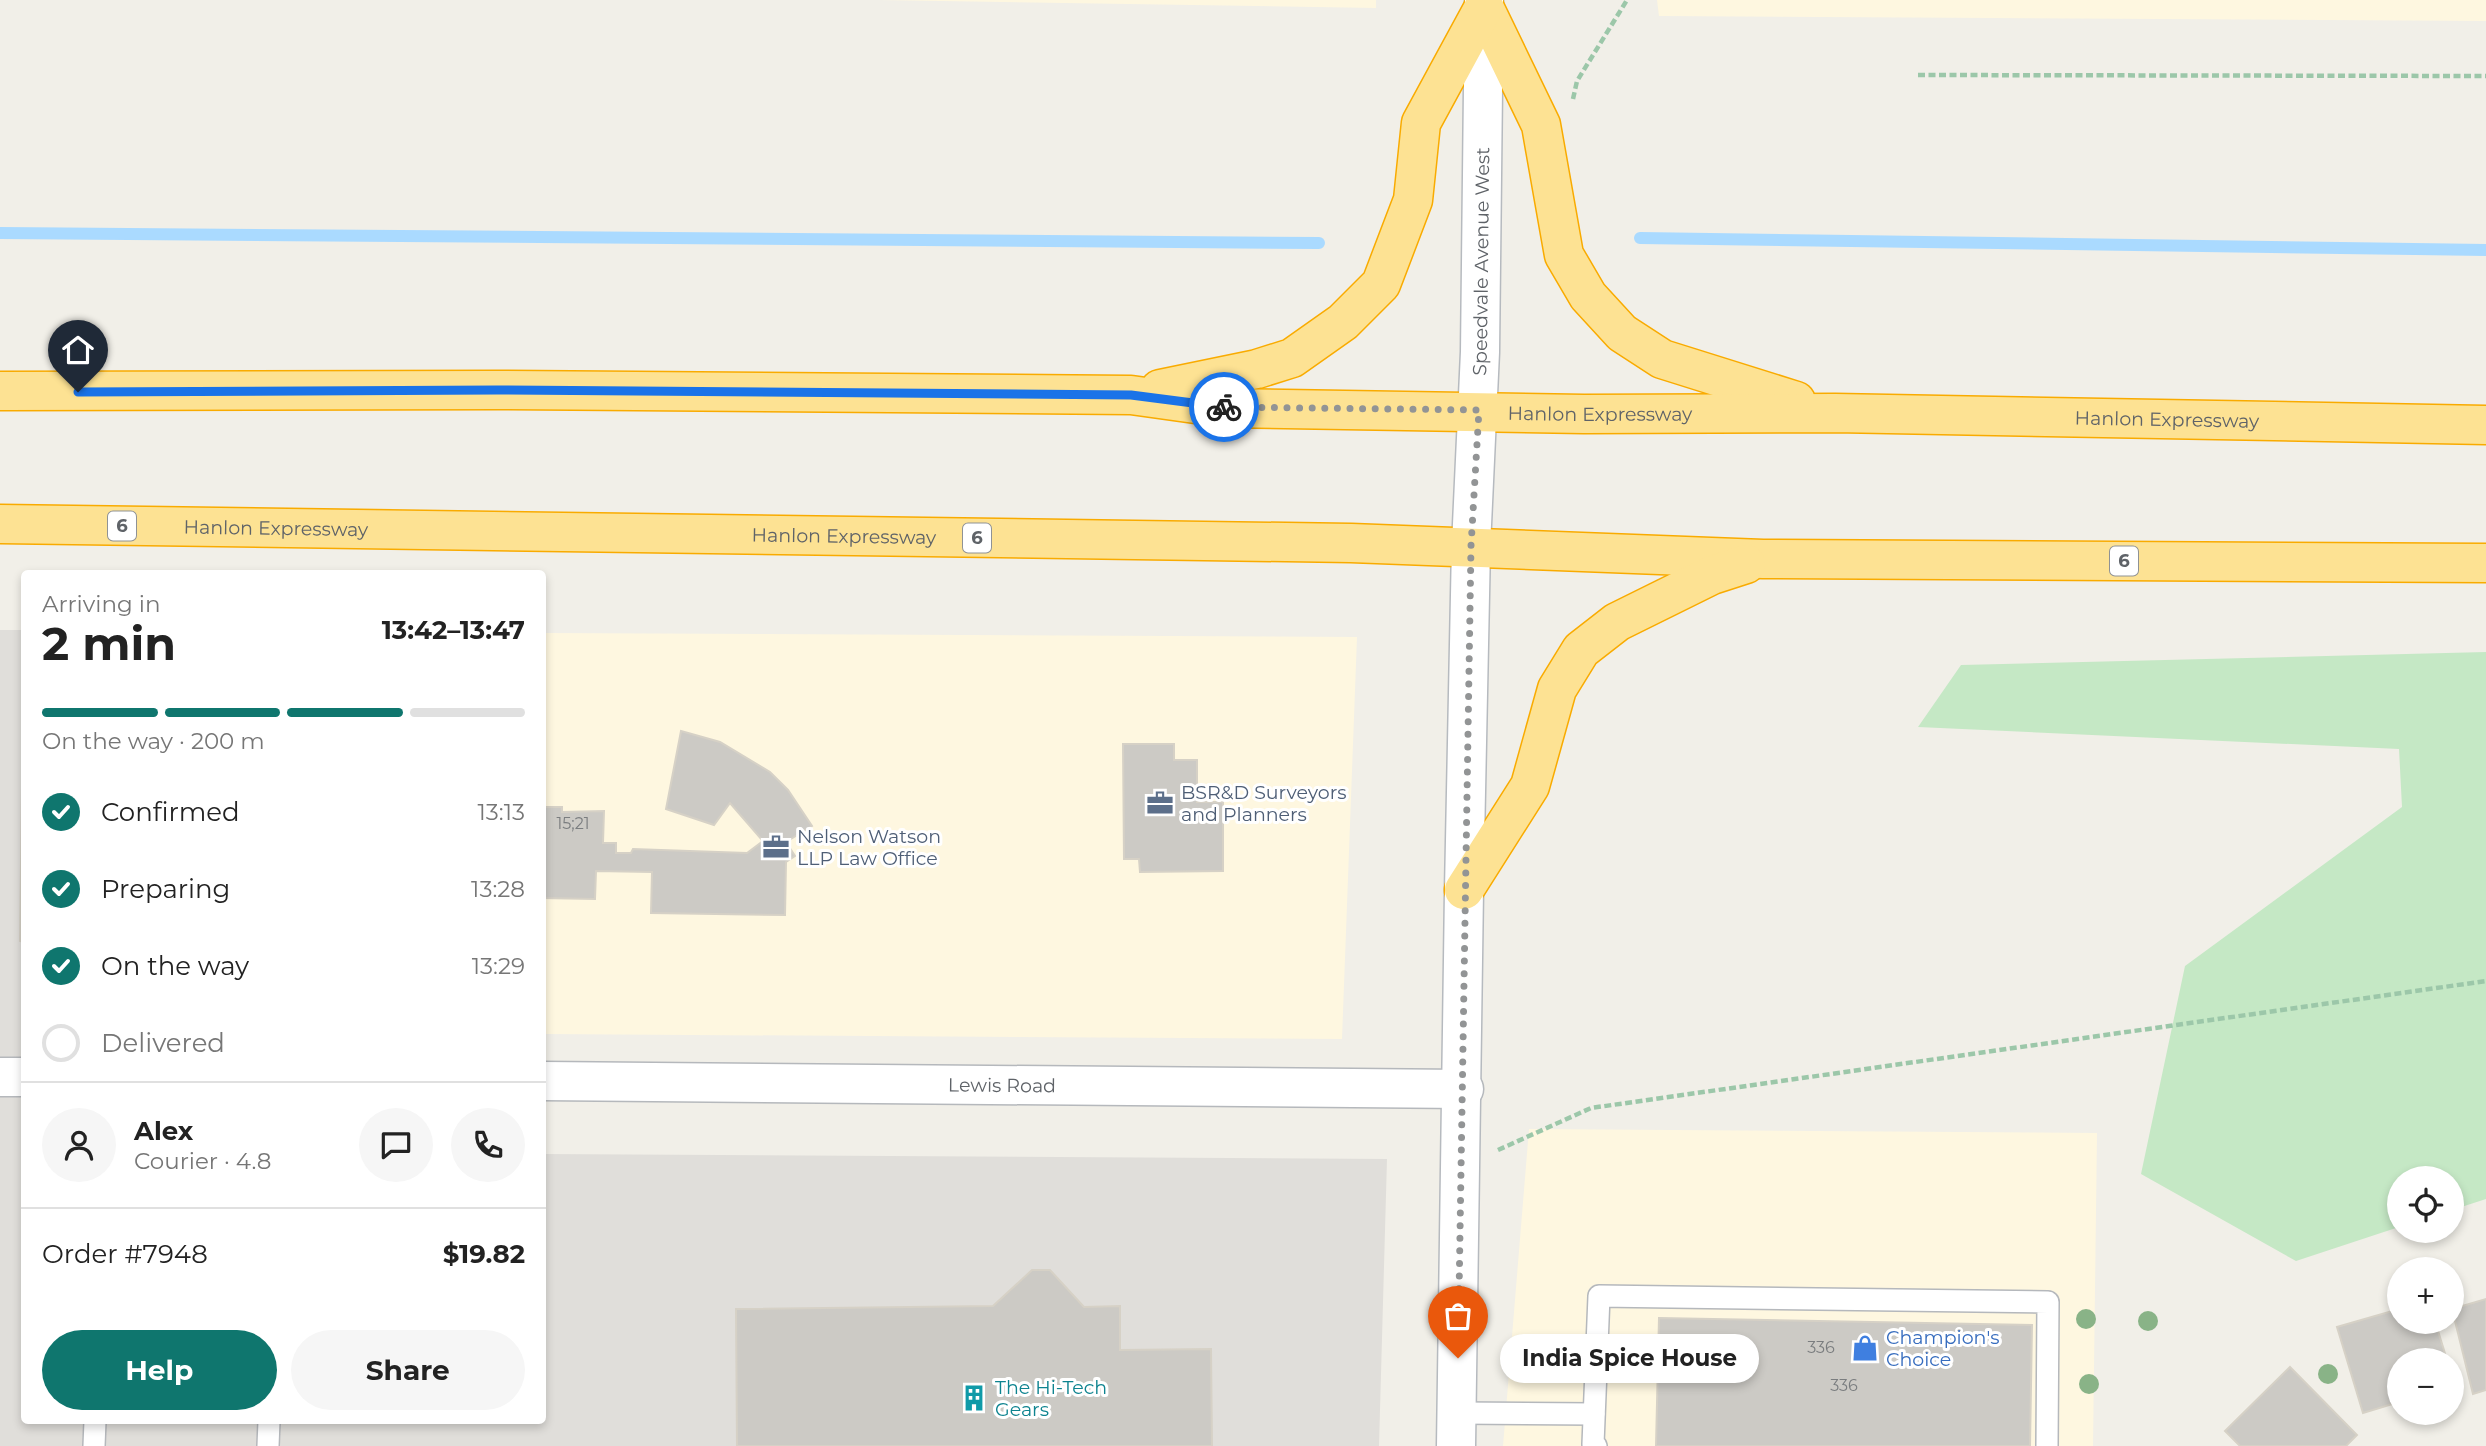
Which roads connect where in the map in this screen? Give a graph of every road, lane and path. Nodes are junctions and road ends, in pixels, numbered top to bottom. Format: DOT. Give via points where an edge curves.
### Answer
graph roads {
  1 [pos="1627,0"];
  2 [pos="1484,4"];
  3 [pos="1919,75"];
  4 [pos="2486,76"];
  5 [pos="1571,107"];
  6 [pos="0,391"];
  7 [pos="1131,395"];
  8 [pos="1479,410"];
  9 [pos="1835,413"];
  10 [pos="2486,425"];
  11 [pos="0,524"];
  12 [pos="1471,546"];
  13 [pos="1763,559"];
  14 [pos="2486,563"];
  15 [pos="1464,890"];
  16 [pos="2486,981"];
  17 [pos="0,1077"];
  18 [pos="21,1077"];
  19 [pos="546,1081"];
  20 [pos="1464,1089"];
  21 [pos="1462,1166"];
  22 [pos="1594,1414"];
  23 [pos="95,1424"];
  24 [pos="269,1424"];
  25 [pos="1457,1430"];
  26 [pos="94,1446"];
  27 [pos="268,1446"];
  28 [pos="1596,1446"];
  29 [pos="2047,1446"];
  1 -- 5 [label="path" via="1577,81"];
  2 -- 7 [label="highway" via="1421,123 1413,200 1381,284 1343,322 1292,358"];
  2 -- 8 [label="main road, Speedvale Avenue West"];
  2 -- 9 [label="highway" via="1541,125 1564,255 1588,296 1622,333 1662,359"];
  3 -- 4 [label="path"];
  6 -- 7 [label="highway, Hanlon Expressway"];
  7 -- 8 [label="highway, Hanlon Expressway" via="1224,408"];
  8 -- 9 [label="highway, Hanlon Expressway"];
  8 -- 12 [label="main road, Speedvale Avenue West"];
  9 -- 10 [label="highway, Hanlon Expressway"];
  11 -- 12 [label="highway, Hanlon Expressway / 6"];
  12 -- 13 [label="highway, Hanlon Expressway / 6"];
  12 -- 15 [label="main road, Speedvale Avenue West"];
  13 -- 14 [label="highway, Hanlon Expressway / 6"];
  13 -- 15 [label="highway" via="1712,575 1617,622 1581,650 1557,689 1530,786"];
  15 -- 20 [label="main road, Speedvale Avenue West"];
  16 -- 21 [label="path" via="1591,1108"];
  17 -- 18 [label="main road"];
  19 -- 20 [label="main road, Lewis Road"];
  20 -- 21 [label="main road, Speedvale Avenue West"];
  21 -- 25 [label="main road, Speedvale Avenue West"];
  22 -- 25 [label="lane"];
  22 -- 28 [label="lane"];
  22 -- 29 [label="lane" via="1599,1296 2048,1303"];
  23 -- 26 [label="lane"];
  24 -- 27 [label="lane"];
}
